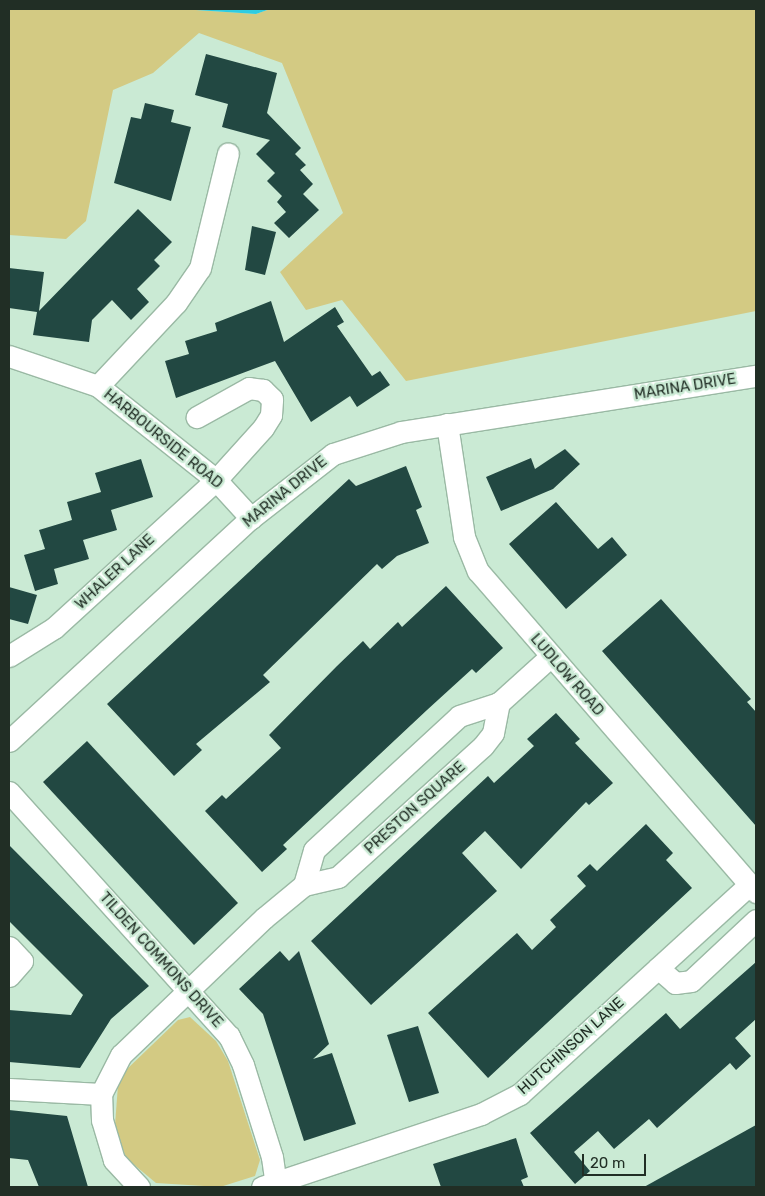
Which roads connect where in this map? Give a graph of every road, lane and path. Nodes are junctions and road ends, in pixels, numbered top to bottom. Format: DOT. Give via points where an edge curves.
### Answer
graph roads {
  1 [pos="228,154"];
  2 [pos="9,356"];
  3 [pos="756,376"];
  4 [pos="98,386"];
  5 [pos="197,416"];
  6 [pos="447,424"];
  7 [pos="216,480"];
  8 [pos="251,518"];
  9 [pos="9,656"];
  10 [pos="551,656"];
  11 [pos="499,703"];
  12 [pos="9,741"];
  13 [pos="9,792"];
  14 [pos="304,885"];
  15 [pos="753,888"];
  16 [pos="756,920"];
  17 [pos="9,947"];
  18 [pos="658,968"];
  19 [pos="9,976"];
  20 [pos="191,991"];
  21 [pos="9,1089"];
  22 [pos="102,1094"];
  23 [pos="130,1185"];
  24 [pos="273,1186"];
  1 -- 4 [label="street" via="200,268 176,303"];
  2 -- 4 [label="street, HARBOURSIDE ROAD"];
  3 -- 6 [label="street, MARINA DRIVE"];
  4 -- 7 [label="street, HARBOURSIDE ROAD"];
  5 -- 7 [label="street, WHALER LANE" via="249,388 263,390 272,399 271,415 263,428"];
  6 -- 8 [label="street, MARINA DRIVE" via="401,432 333,454"];
  6 -- 10 [label="street, LUDLOW ROAD" via="470,556"];
  7 -- 8 [label="street, HARBOURSIDE ROAD"];
  7 -- 9 [label="street, WHALER LANE" via="54,628"];
  8 -- 12 [label="street, MARINA DRIVE"];
  10 -- 11 [label="street"];
  10 -- 15 [label="street, LUDLOW ROAD"];
  11 -- 14 [label="street" via="459,716 314,850"];
  11 -- 14 [label="street, PRESTON SQUARE" via="493,733 483,746 338,877"];
  13 -- 20 [label="street, TILDEN COMMONS DRIVE"];
  14 -- 20 [label="street, PRESTON SQUARE"];
  15 -- 18 [label="street, HUTCHINSON LANE"];
  16 -- 18 [label="street" via="691,981 675,983"];
  17 -- 19 [label="street" via="22,961"];
  18 -- 24 [label="street, HUTCHINSON LANE" via="520,1094 500,1106"];
  20 -- 22 [label="street, PRESTON SQUARE" via="121,1056"];
  20 -- 24 [label="street, TILDEN COMMONS DRIVE" via="229,1036 243,1065"];
  21 -- 22 [label="street"];
  22 -- 23 [label="street" via="106,1140"];
}
